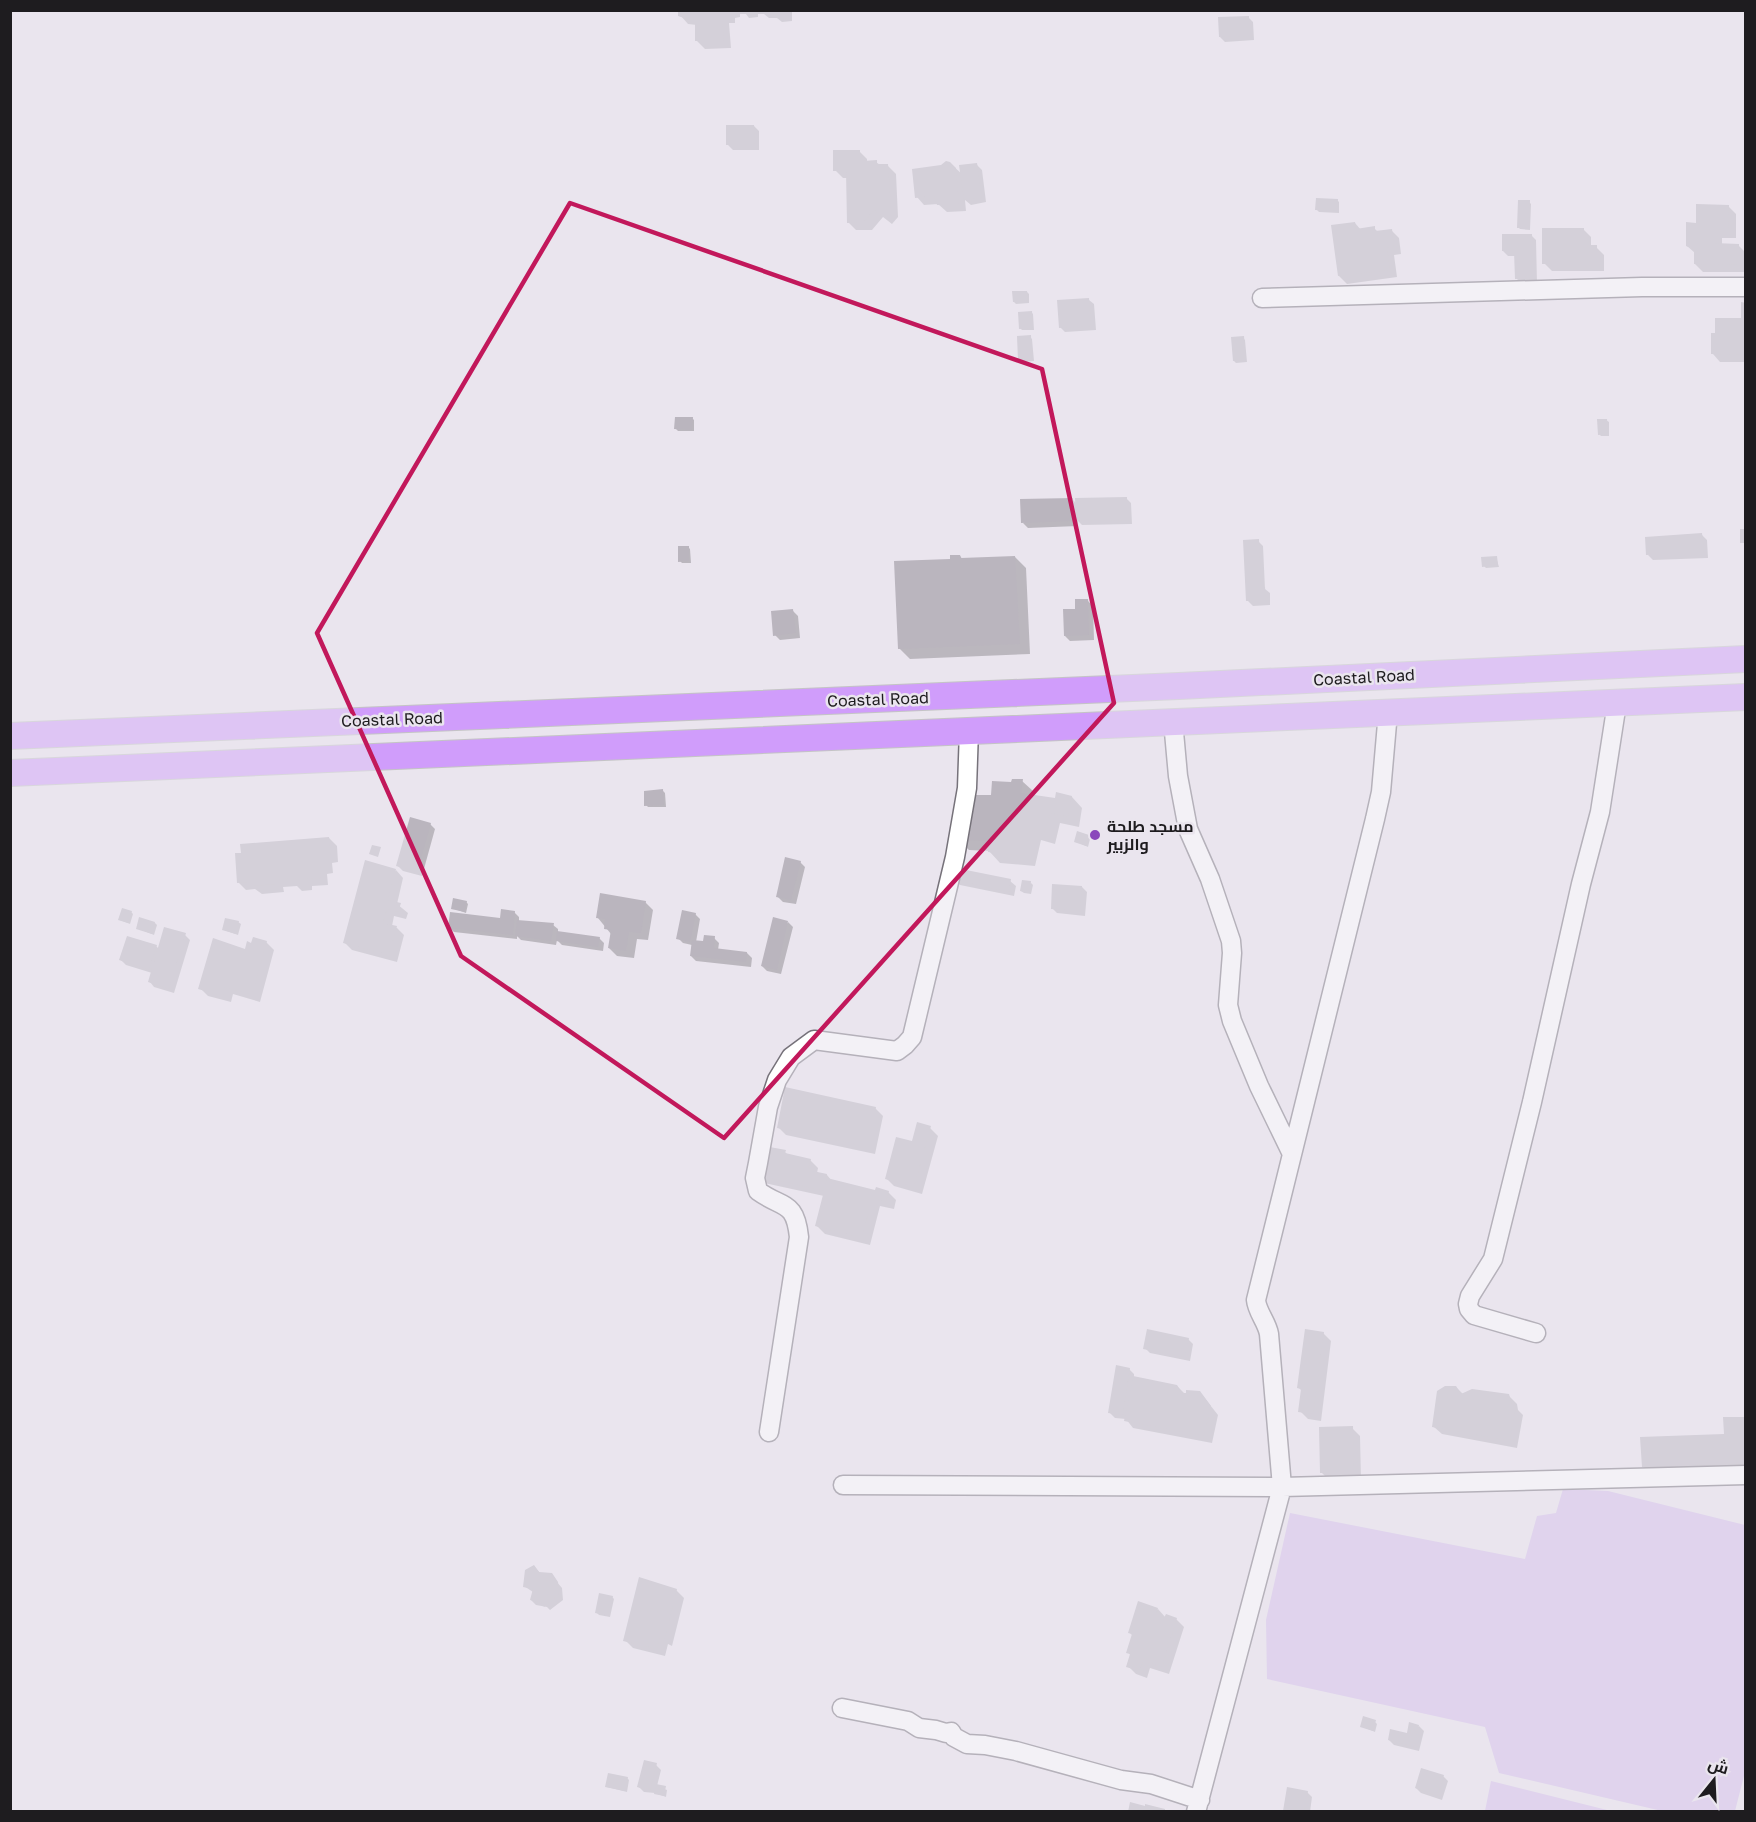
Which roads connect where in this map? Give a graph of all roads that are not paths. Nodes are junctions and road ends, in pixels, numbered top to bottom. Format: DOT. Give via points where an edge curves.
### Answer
graph roads {
  1 [pos="1746,287"];
  2 [pos="1262,298"];
  3 [pos="1746,659"];
  4 [pos="1746,698"];
  5 [pos="1617,703"];
  6 [pos="1388,712"];
  7 [pos="1173,722"];
  8 [pos="969,730"];
  9 [pos="10,736"];
  10 [pos="10,773"];
  11 [pos="1292,1154"];
  12 [pos="1536,1333"];
  13 [pos="769,1432"];
  14 [pos="1746,1475"];
  15 [pos="843,1485"];
  16 [pos="1282,1487"];
  17 [pos="842,1708"];
  18 [pos="1198,1806"];
  1 -- 2 [label="street"];
  3 -- 9 [label="highway, Coastal Road"];
  4 -- 5 [label="highway"];
  5 -- 6 [label="highway"];
  5 -- 12 [label="street" via="1600,812 1532,1102 1493,1259 1468,1304 1474,1315"];
  6 -- 7 [label="highway"];
  6 -- 11 [label="street" via="1376,819"];
  7 -- 8 [label="highway"];
  7 -- 11 [label="street" via="1188,828 1231,941 1228,1005 1232,1021"];
  8 -- 10 [label="highway"];
  8 -- 13 [label="street" via="967,788 956,857 912,1037 897,1051 814,1040 791,1057 777,1080 768,1107 755,1178 758,1191 786,1206 797,1218 799,1237"];
  11 -- 16 [label="street" via="1255,1303 1269,1334"];
  14 -- 16 [label="street"];
  15 -- 16 [label="street"];
  16 -- 18 [label="street"];
  17 -- 18 [label="street" via="951,1732 967,1744 1150,1784"];
}
